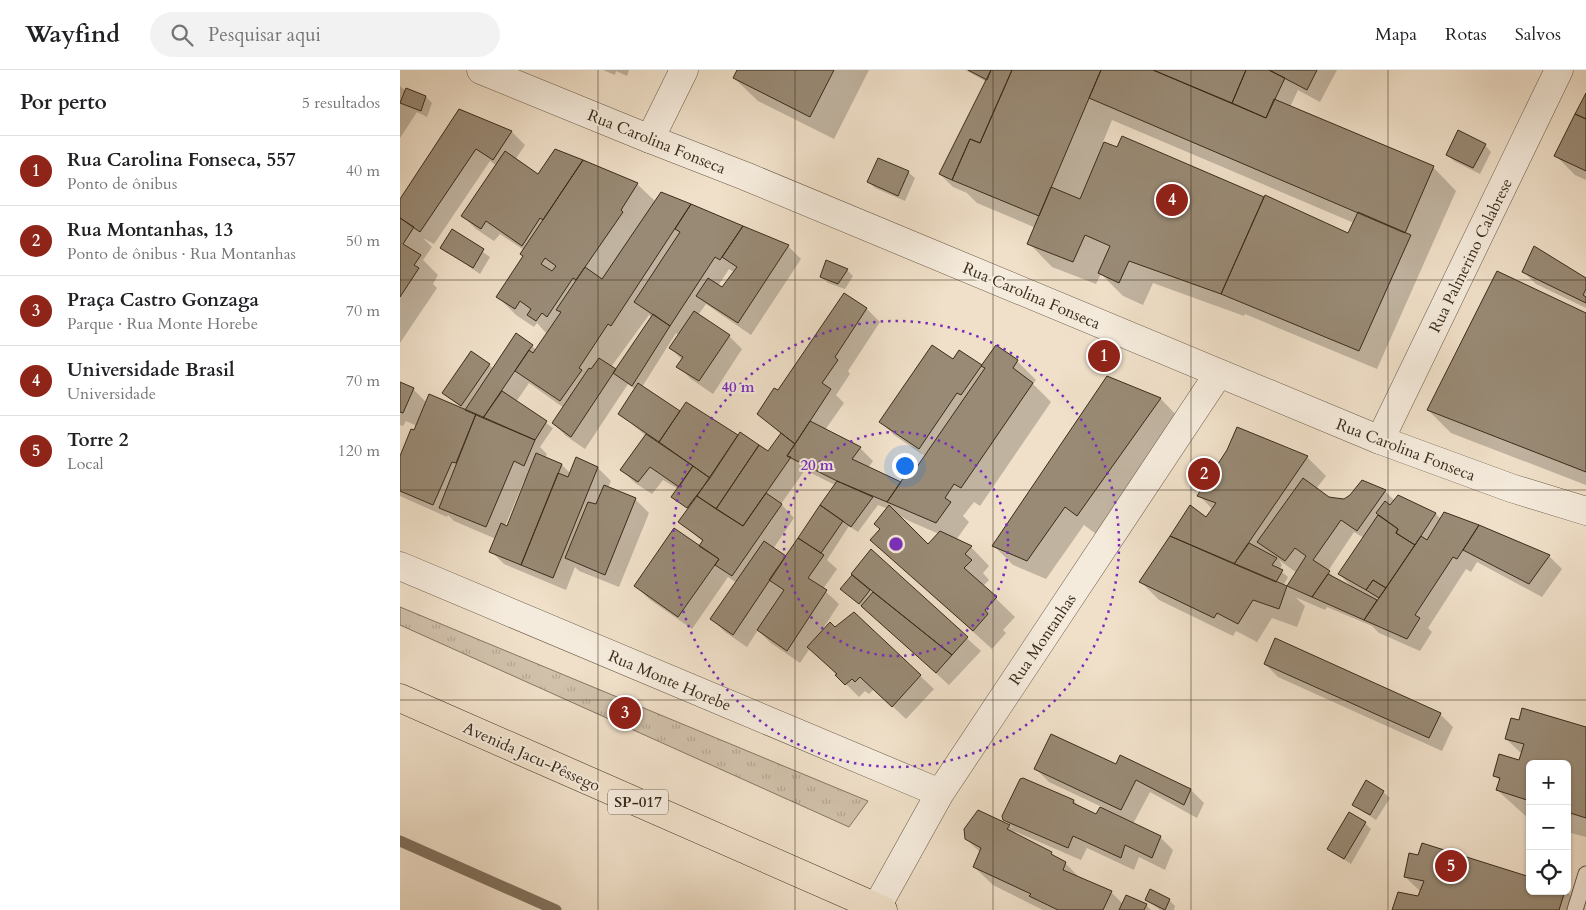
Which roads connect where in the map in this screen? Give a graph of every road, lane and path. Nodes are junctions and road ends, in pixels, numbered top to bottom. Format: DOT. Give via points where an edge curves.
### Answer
graph roads {
  1 [pos="481,70"];
  2 [pos="684,70"];
  3 [pos="1559,70"];
  4 [pos="650,139"];
  5 [pos="1219,373"];
  6 [pos="1380,440"];
  7 [pos="1586,511"];
  8 [pos="400,566"];
  9 [pos="400,698"];
  10 [pos="940,793"];
  11 [pos="1586,874"];
  12 [pos="878,909"];
  13 [pos="1575,910"];
  1 -- 4 [label="street, Rua Carolina Fonseca"];
  2 -- 4 [label="street"];
  3 -- 6 [label="street, Rua Palmerino Calabrese"];
  4 -- 5 [label="street, Rua Carolina Fonseca"];
  5 -- 6 [label="street, Rua Carolina Fonseca"];
  5 -- 10 [label="street, Rua Montanhas"];
  6 -- 7 [label="street, Rua Carolina Fonseca" via="1511,488"];
  8 -- 10 [label="street, Rua Monte Horebe"];
  9 -- 12 [label="highway, Avenida Jacu-Pêssego / SP-017"];
  10 -- 12 [label="street, Rua Montanhas"];
  11 -- 13 [label="lane"];
}
